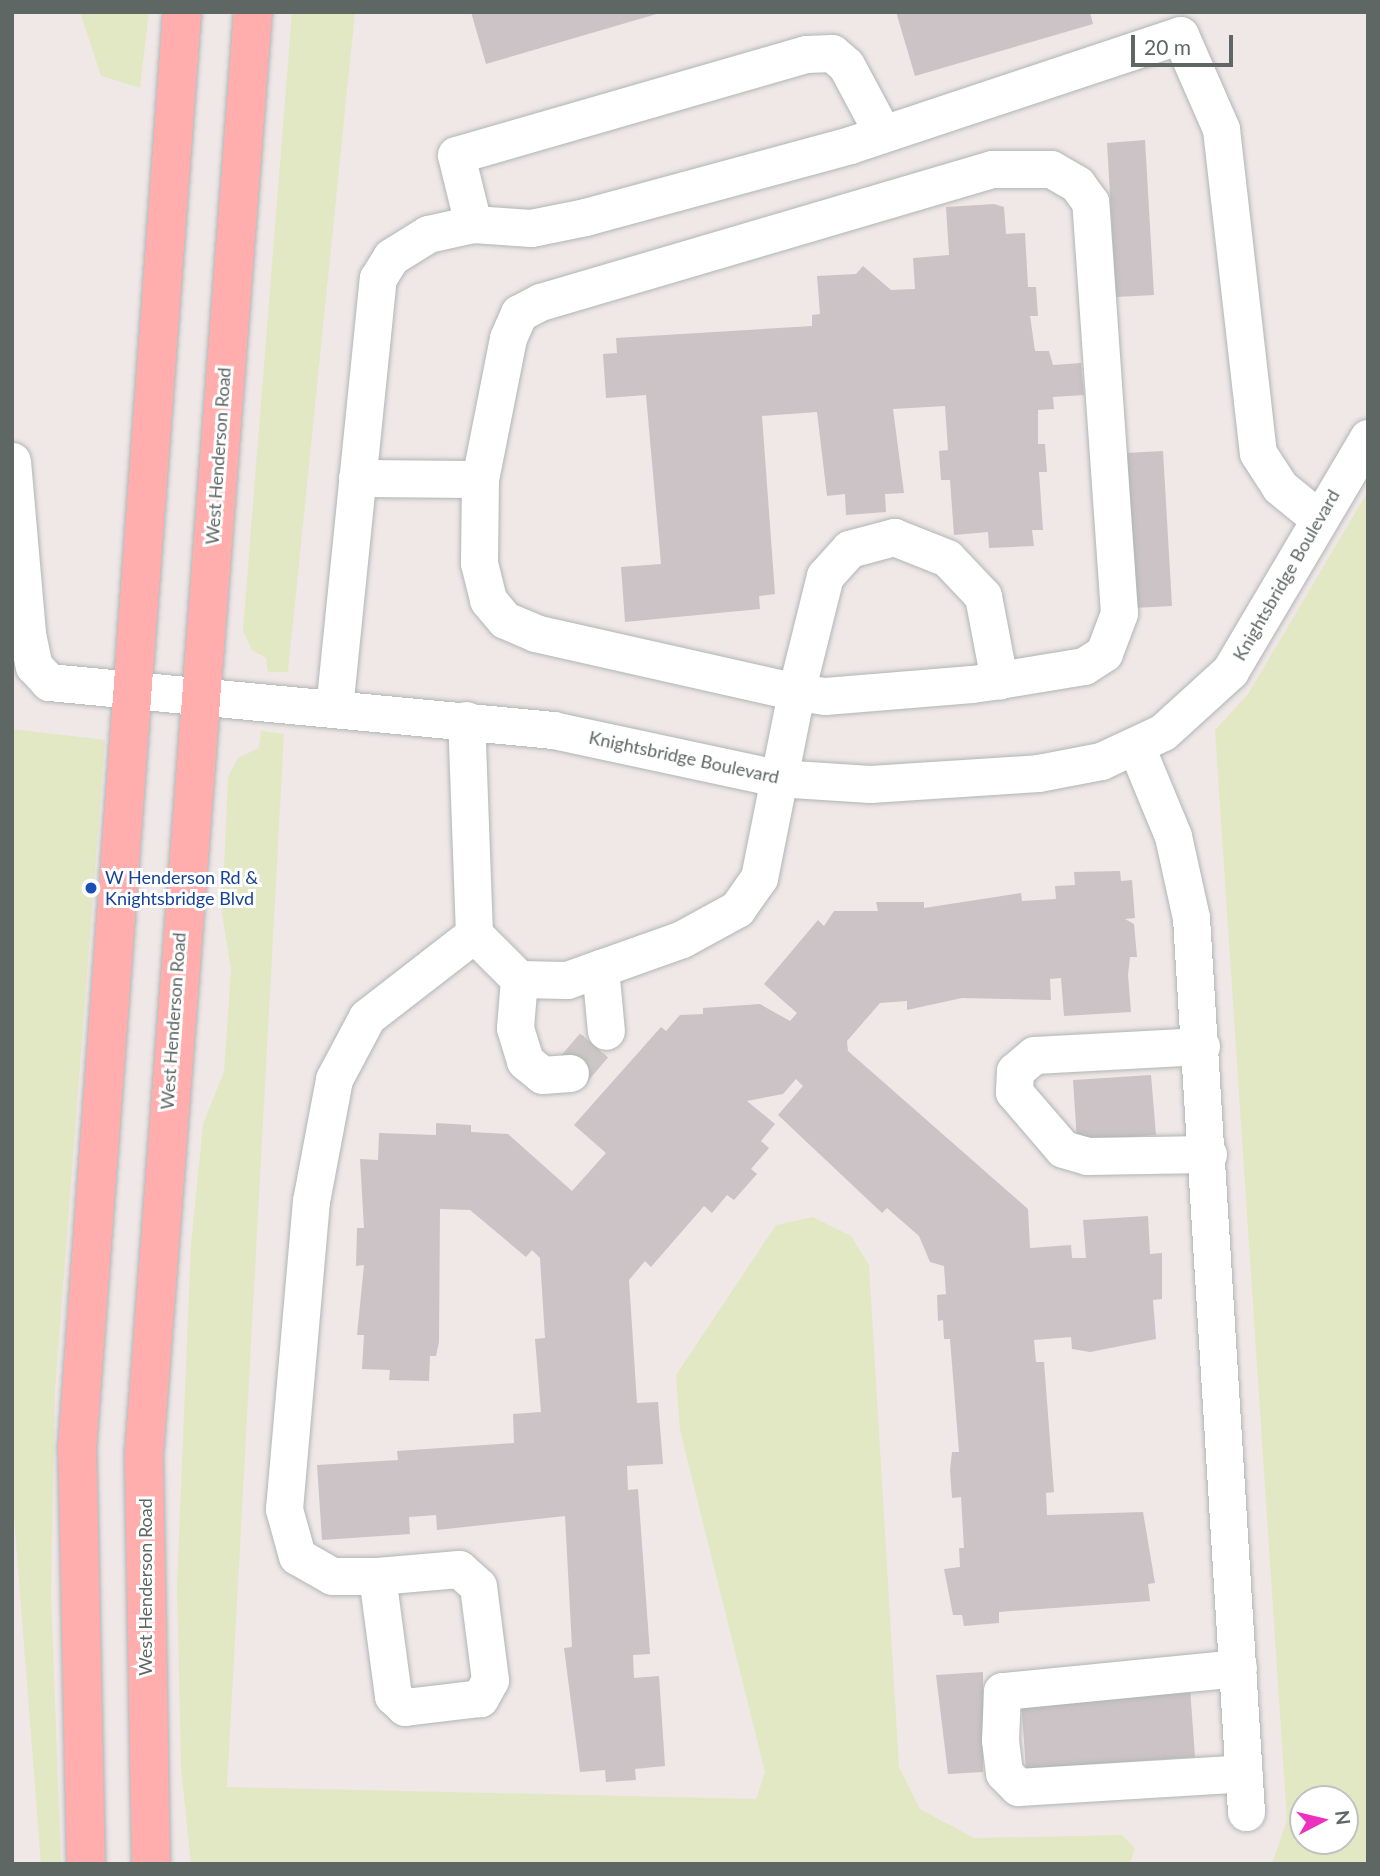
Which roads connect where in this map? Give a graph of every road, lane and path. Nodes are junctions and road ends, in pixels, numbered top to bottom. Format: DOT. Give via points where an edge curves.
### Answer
graph roads {
  1 [pos="182,12"];
  2 [pos="253,12"];
  3 [pos="1178,24"];
  4 [pos="883,134"];
  5 [pos="473,224"];
  6 [pos="1368,438"];
  7 [pos="12,461"];
  8 [pos="357,478"];
  9 [pos="480,479"];
  10 [pos="1318,518"];
  11 [pos="20,635"];
  12 [pos="999,680"];
  13 [pos="130,691"];
  14 [pos="796,692"];
  15 [pos="200,697"];
  16 [pos="334,709"];
  17 [pos="466,720"];
  18 [pos="1137,749"];
  19 [pos="777,778"];
  20 [pos="474,934"];
  21 [pos="600,968"];
  22 [pos="519,979"];
  23 [pos="606,1031"];
  24 [pos="1201,1046"];
  25 [pos="570,1073"];
  26 [pos="1208,1154"];
  27 [pos="377,1576"];
  28 [pos="1238,1668"];
  29 [pos="1244,1773"];
  30 [pos="1246,1812"];
  31 [pos="86,1864"];
  32 [pos="151,1864"];
  1 -- 13 [label="main road"];
  2 -- 15 [label="main road, West Henderson Road"];
  3 -- 4 [label="street"];
  3 -- 10 [label="street" via="1221,129 1258,453 1280,486"];
  4 -- 5 [label="street" via="585,217 531,228"];
  4 -- 5 [label="street" via="846,65 832,53 806,54 456,155"];
  5 -- 8 [label="street" via="428,234 391,257 378,278"];
  6 -- 10 [label="street, Knightsbridge Boulevard"];
  7 -- 11 [label="street, Knightsbridge Boulevard"];
  8 -- 9 [label="street"];
  8 -- 16 [label="street"];
  9 -- 12 [label="street" via="508,338 519,313 540,302 992,169 1051,169 1077,184 1090,202 1119,613 1104,653 1084,666"];
  9 -- 14 [label="street" via="479,563 488,600 505,620 536,633"];
  10 -- 18 [label="street, Knightsbridge Boulevard" via="1230,671 1199,705"];
  11 -- 13 [label="street, Knightsbridge Boulevard" via="34,666 49,682"];
  12 -- 14 [label="street" via="825,696"];
  12 -- 14 [label="street" via="983,596 947,558 894,537 849,549 825,576"];
  13 -- 15 [label="street, Knightsbridge Boulevard"];
  13 -- 31 [label="main road" via="77,1450"];
  14 -- 19 [label="street"];
  15 -- 16 [label="street, Knightsbridge Boulevard"];
  15 -- 32 [label="main road, West Henderson Road" via="145,1454"];
  16 -- 17 [label="street, Knightsbridge Boulevard"];
  17 -- 19 [label="street, Knightsbridge Boulevard" via="553,730"];
  17 -- 20 [label="street"];
  18 -- 19 [label="street, Knightsbridge Boulevard" via="1101,761 988,779 870,784"];
  18 -- 24 [label="street" via="1173,835 1191,918"];
  19 -- 21 [label="street" via="758,878 737,909 682,939"];
  20 -- 22 [label="street"];
  20 -- 27 [label="street" via="367,1017 334,1079 311,1200 284,1509 297,1556 332,1576"];
  21 -- 22 [label="street" via="567,980"];
  21 -- 23 [label="street"];
  22 -- 25 [label="street" via="515,1028 525,1061 542,1075"];
  24 -- 26 [label="street"];
  24 -- 26 [label="street" via="1034,1055 1016,1071 1013,1092 1063,1149 1087,1156"];
  26 -- 28 [label="street"];
  27 -- 27 [label="street" via="393,1696 405,1707 480,1698 490,1680 478,1586 458,1569"];
  28 -- 29 [label="street"];
  28 -- 29 [label="street" via="1002,1691 1004,1773 1018,1787"];
  29 -- 30 [label="street"];
}
